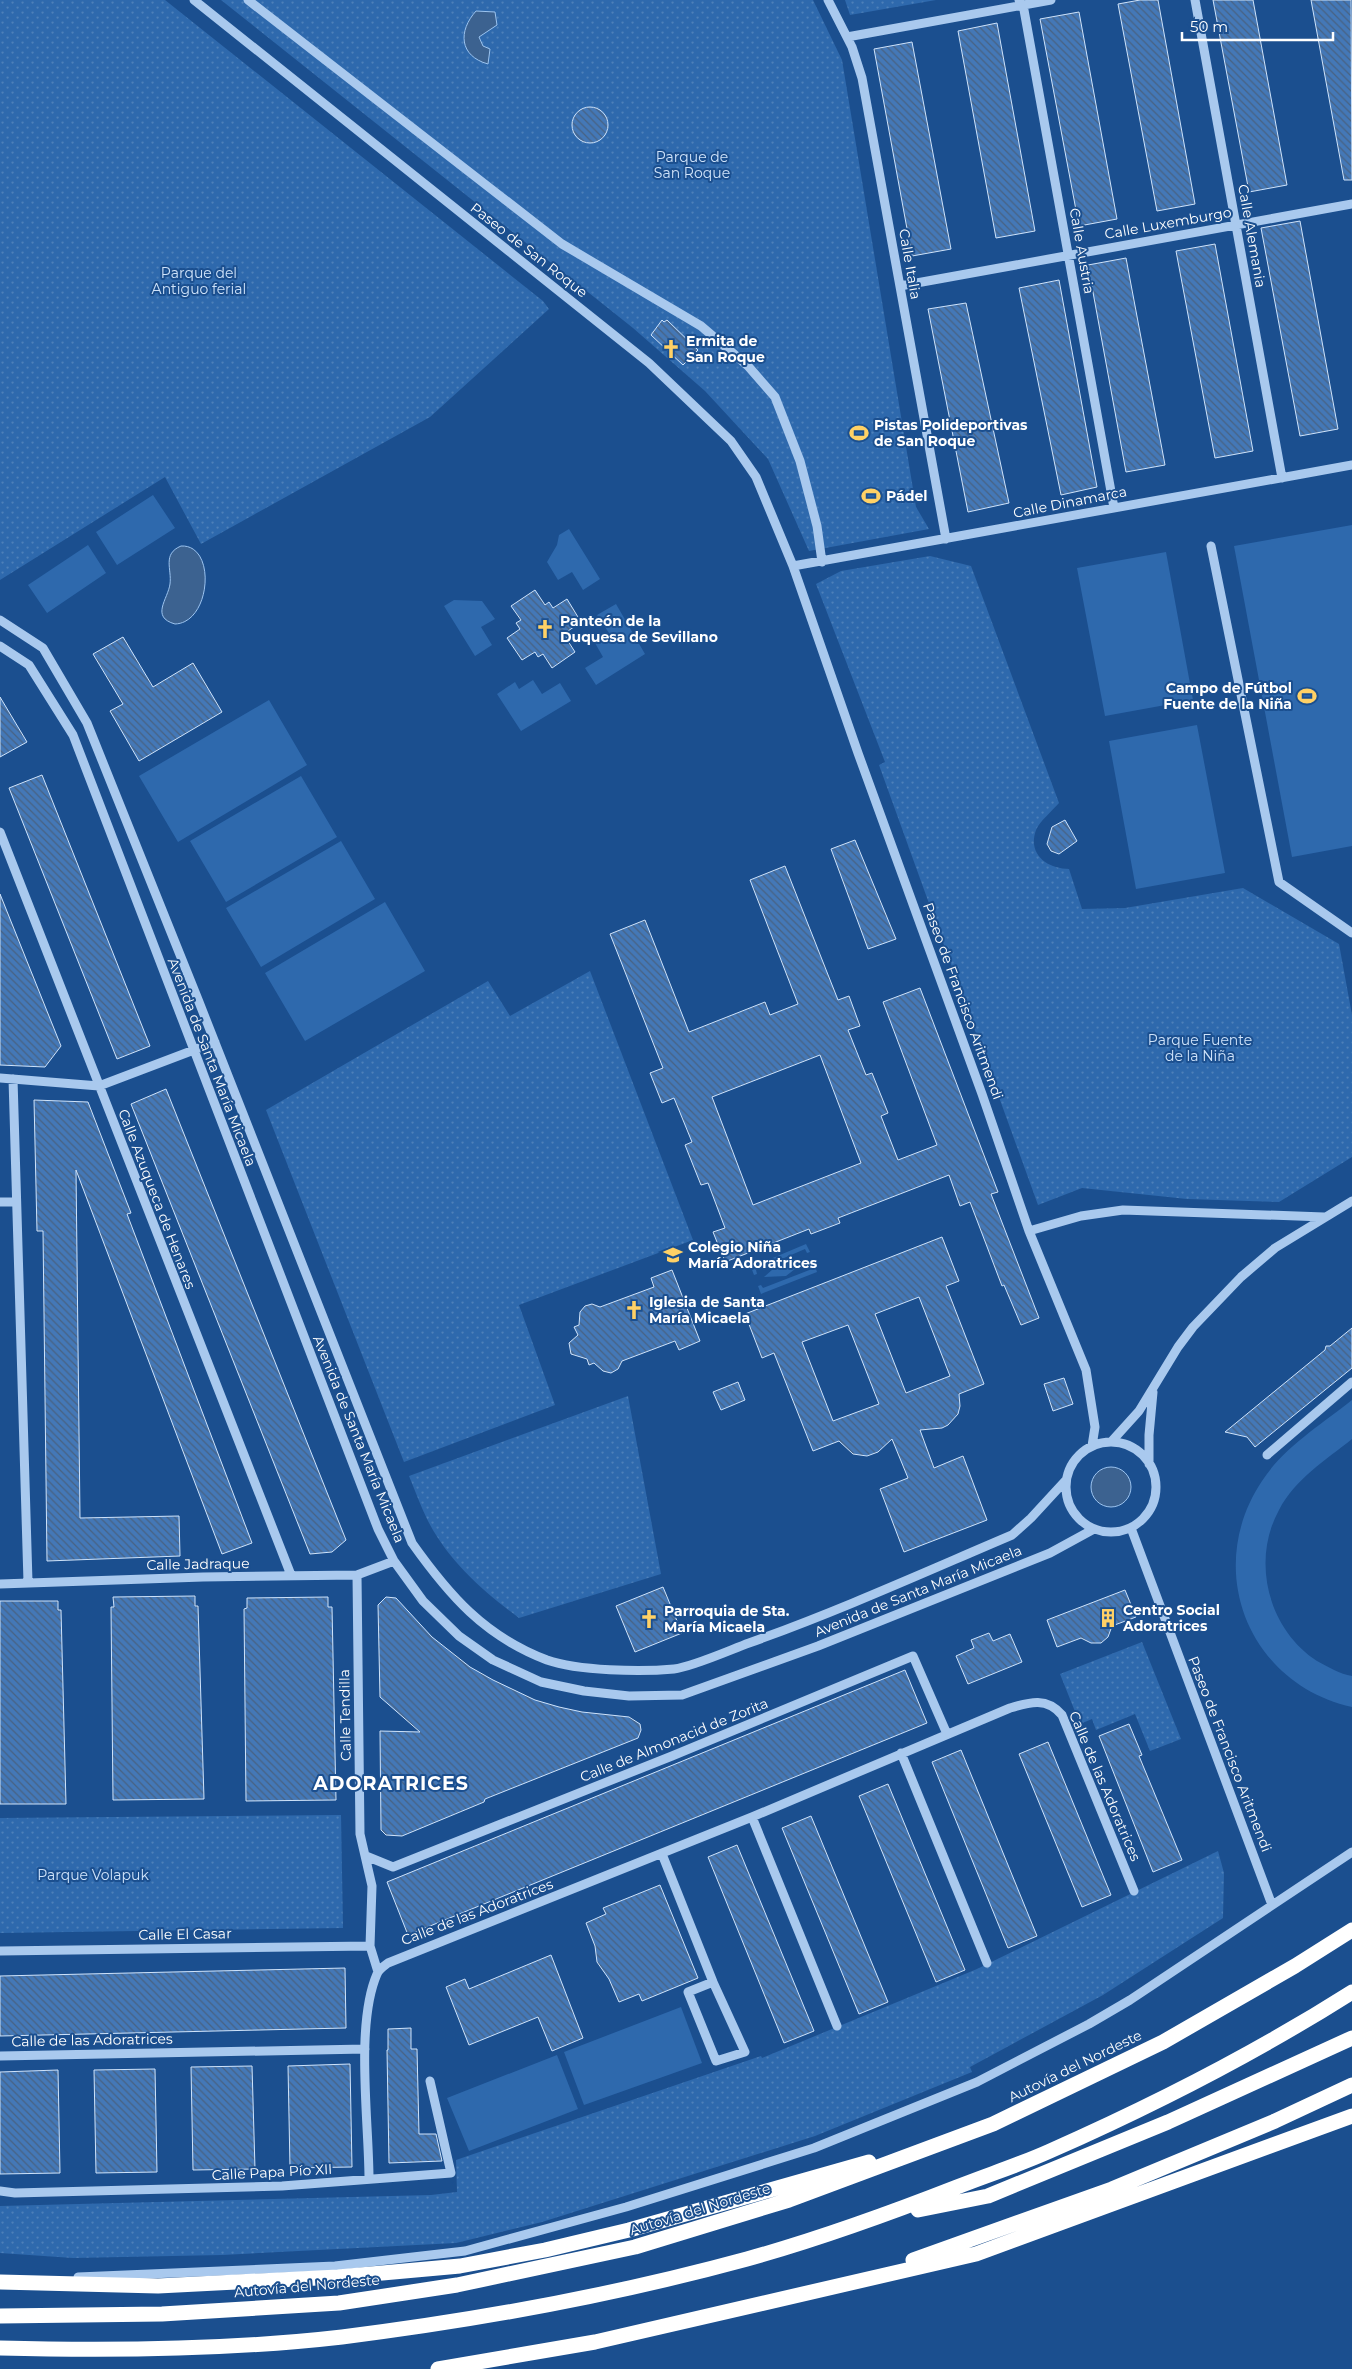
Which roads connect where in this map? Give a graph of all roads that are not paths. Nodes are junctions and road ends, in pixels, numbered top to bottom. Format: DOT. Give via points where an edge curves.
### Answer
graph roads {
  1 [pos="194,0"];
  2 [pos="248,0"];
  3 [pos="828,0"];
  4 [pos="1051,0"];
  5 [pos="1195,0"];
  6 [pos="1020,3"];
  7 [pos="847,37"];
  8 [pos="1352,204"];
  9 [pos="1236,225"];
  10 [pos="1068,255"];
  11 [pos="900,286"];
  12 [pos="1352,465"];
  13 [pos="1282,478"];
  14 [pos="1114,508"];
  15 [pos="946,539"];
  16 [pos="1211,546"];
  17 [pos="822,562"];
  18 [pos="793,566"];
  19 [pos="0,620"];
  20 [pos="0,646"];
  21 [pos="0,832"];
  22 [pos="1352,934"];
  23 [pos="216,1042"];
  24 [pos="193,1050"];
  25 [pos="0,1078"];
  26 [pos="13,1079"];
  27 [pos="99,1086"];
  28 [pos="1352,1201"];
  29 [pos="0,1202"];
  30 [pos="16,1202"];
  31 [pos="1324,1217"];
  32 [pos="1029,1231"];
  33 [pos="1352,1382"];
  34 [pos="1154,1389"];
  35 [pos="1111,1442"];
  36 [pos="1092,1446"];
  37 [pos="1267,1455"];
  38 [pos="1149,1465"];
  39 [pos="1066,1480"];
  40 [pos="1131,1528"];
  41 [pos="1094,1529"];
  42 [pos="394,1561"];
  43 [pos="291,1575"];
  44 [pos="357,1575"];
  45 [pos="28,1582"];
  46 [pos="0,1584"];
  47 [pos="947,1734"];
  48 [pos="901,1753"];
  49 [pos="752,1817"];
  50 [pos="1352,1852"];
  51 [pos="662,1854"];
  52 [pos="366,1856"];
  53 [pos="1134,1890"];
  54 [pos="1272,1905"];
  55 [pos="1352,1930"];
  56 [pos="370,1946"];
  57 [pos="0,1951"];
  58 [pos="987,1963"];
  59 [pos="378,1972"];
  60 [pos="713,1982"];
  61 [pos="1352,1992"];
  62 [pos="837,2026"];
  63 [pos="1352,2038"];
  64 [pos="365,2049"];
  65 [pos="0,2056"];
  66 [pos="430,2081"];
  67 [pos="1352,2085"];
  68 [pos="1352,2116"];
  69 [pos="941,2143"];
  70 [pos="369,2179"];
  71 [pos="0,2191"];
  72 [pos="877,2218"];
  73 [pos="0,2282"];
  74 [pos="846,2284"];
  75 [pos="0,2316"];
  76 [pos="0,2348"];
  77 [pos="438,2369"];
  1 -- 18 [label="street, Paseo de San Roque" via="649,363 731,441 756,477"];
  2 -- 17 [label="street" via="562,244 701,326 748,366 775,397 800,461 817,526"];
  3 -- 7 [label="street, Calle Italia"];
  4 -- 6 [label="street"];
  5 -- 9 [label="street, Calle Alemania"];
  6 -- 7 [label="street"];
  6 -- 10 [label="street, Calle Austria"];
  7 -- 11 [label="street, Calle Italia" via="862,78"];
  8 -- 9 [label="street, Calle Luxemburgo"];
  9 -- 10 [label="street, Calle Luxemburgo"];
  9 -- 13 [label="street, Calle Alemania"];
  10 -- 11 [label="street, Calle Luxemburgo"];
  10 -- 14 [label="street, Calle Austria"];
  11 -- 15 [label="street, Calle Italia"];
  12 -- 13 [label="street, Calle Dinamarca"];
  13 -- 14 [label="street, Calle Dinamarca"];
  14 -- 15 [label="street, Calle Dinamarca"];
  15 -- 17 [label="street, Calle Dinamarca"];
  16 -- 22 [label="street" via="1279,882"];
  17 -- 18 [label="street, Calle Dinamarca"];
  18 -- 32 [label="street, Paseo de Francisco Aritmendi"];
  19 -- 23 [label="street, Avenida de Santa María Micaela" via="44,648 87,723"];
  20 -- 24 [label="street, Avenida de Santa María Micaela" via="29,665 73,735"];
  21 -- 27 [label="street, Calle Azuqueca de Henares"];
  23 -- 24 [label="street"];
  23 -- 39 [label="street, Avenida de Santa María Micaela" via="412,1543 442,1585 472,1616 512,1643 548,1660 593,1669 676,1669 809,1621 1012,1535"];
  24 -- 27 [label="street"];
  24 -- 42 [label="street, Avenida de Santa María Micaela" via="378,1529"];
  25 -- 26 [label="street"];
  26 -- 27 [label="street"];
  26 -- 30 [label="street"];
  27 -- 43 [label="street, Calle Azuqueca de Henares"];
  28 -- 31 [label="street"];
  29 -- 30 [label="street"];
  30 -- 45 [label="street"];
  31 -- 32 [label="street" via="1108,1211"];
  31 -- 34 [label="street" via="1275,1248 1241,1277 1193,1326"];
  32 -- 36 [label="street, Paseo de Francisco Aritmendi" via="1086,1370 1095,1427"];
  33 -- 37 [label="street"];
  34 -- 35 [label="street"];
  34 -- 38 [label="street" via="1148,1435"];
  35 -- 36 [label="street"];
  35 -- 38 [label="street" via="1132,1447"];
  36 -- 39 [label="street" via="1075,1459"];
  38 -- 40 [label="street" via="1155,1482 1153,1504 1144,1518"];
  39 -- 41 [label="street" via="1065,1492 1072,1510 1083,1523"];
  40 -- 41 [label="street" via="1119,1532"];
  40 -- 54 [label="street, Paseo de Francisco Aritmendi"];
  41 -- 42 [label="street, Avenida de Santa María Micaela" via="1040,1557 818,1646 682,1695 629,1696 584,1691 541,1682 492,1660 459,1636 424,1601"];
  42 -- 44 [label="street, Calle Jadraque"];
  43 -- 44 [label="street, Calle Jadraque"];
  43 -- 45 [label="street, Calle Jadraque"];
  44 -- 52 [label="street, Calle Tendilla" via="360,1834"];
  45 -- 46 [label="street, Calle Jadraque"];
  47 -- 48 [label="street, Calle de las Adoratrices"];
  47 -- 52 [label="street, Calle de Almonacid de Zorita" via="913,1656 394,1868"];
  47 -- 53 [label="street, Calle de las Adoratrices" via="1026,1704 1041,1702 1056,1708 1068,1725"];
  48 -- 49 [label="street, Calle de las Adoratrices"];
  48 -- 58 [label="street"];
  49 -- 51 [label="street, Calle de las Adoratrices"];
  49 -- 62 [label="street"];
  50 -- 54 [label="street"];
  51 -- 59 [label="street, Calle de las Adoratrices" via="398,1958"];
  51 -- 60 [label="street"];
  52 -- 56 [label="street, Calle Tendilla" via="372,1886"];
  54 -- 73 [label="street" via="1130,2000 977,2082 814,2148 626,2207 465,2251 429,2256 336,2266"];
  55 -- 69 [label="highway, Autovía del Nordeste" via="1163,2042 993,2124"];
  56 -- 57 [label="street, Calle El Casar"];
  56 -- 59 [label="street, Calle Tendilla"];
  59 -- 64 [label="street" via="370,2000"];
  60 -- 60 [label="street" via="745,2052 716,2061 688,1992"];
  61 -- 72 [label="highway" via="1214,2072 1057,2148"];
  63 -- 72 [label="highway" via="1168,2122 988,2196"];
  64 -- 65 [label="street, Calle de las Adoratrices"];
  64 -- 70 [label="street"];
  66 -- 70 [label="street, Calle Papa Pío XII" via="451,2173"];
  67 -- 74 [label="highway" via="1112,2189"];
  68 -- 74 [label="highway" via="976,2254"];
  69 -- 73 [label="highway" via="795,2181 629,2230 460,2266 338,2277 158,2286"];
  69 -- 75 [label="highway, Autovía del Nordeste" via="789,2200 635,2247 457,2285 339,2302 162,2314"];
  70 -- 71 [label="street, Calle Papa Pío XII" via="184,2190"];
  72 -- 76 [label="highway" via="738,2261 645,2284 465,2320 339,2337 255,2344 164,2348"];
  74 -- 77 [label="highway" via="595,2342"];
}
